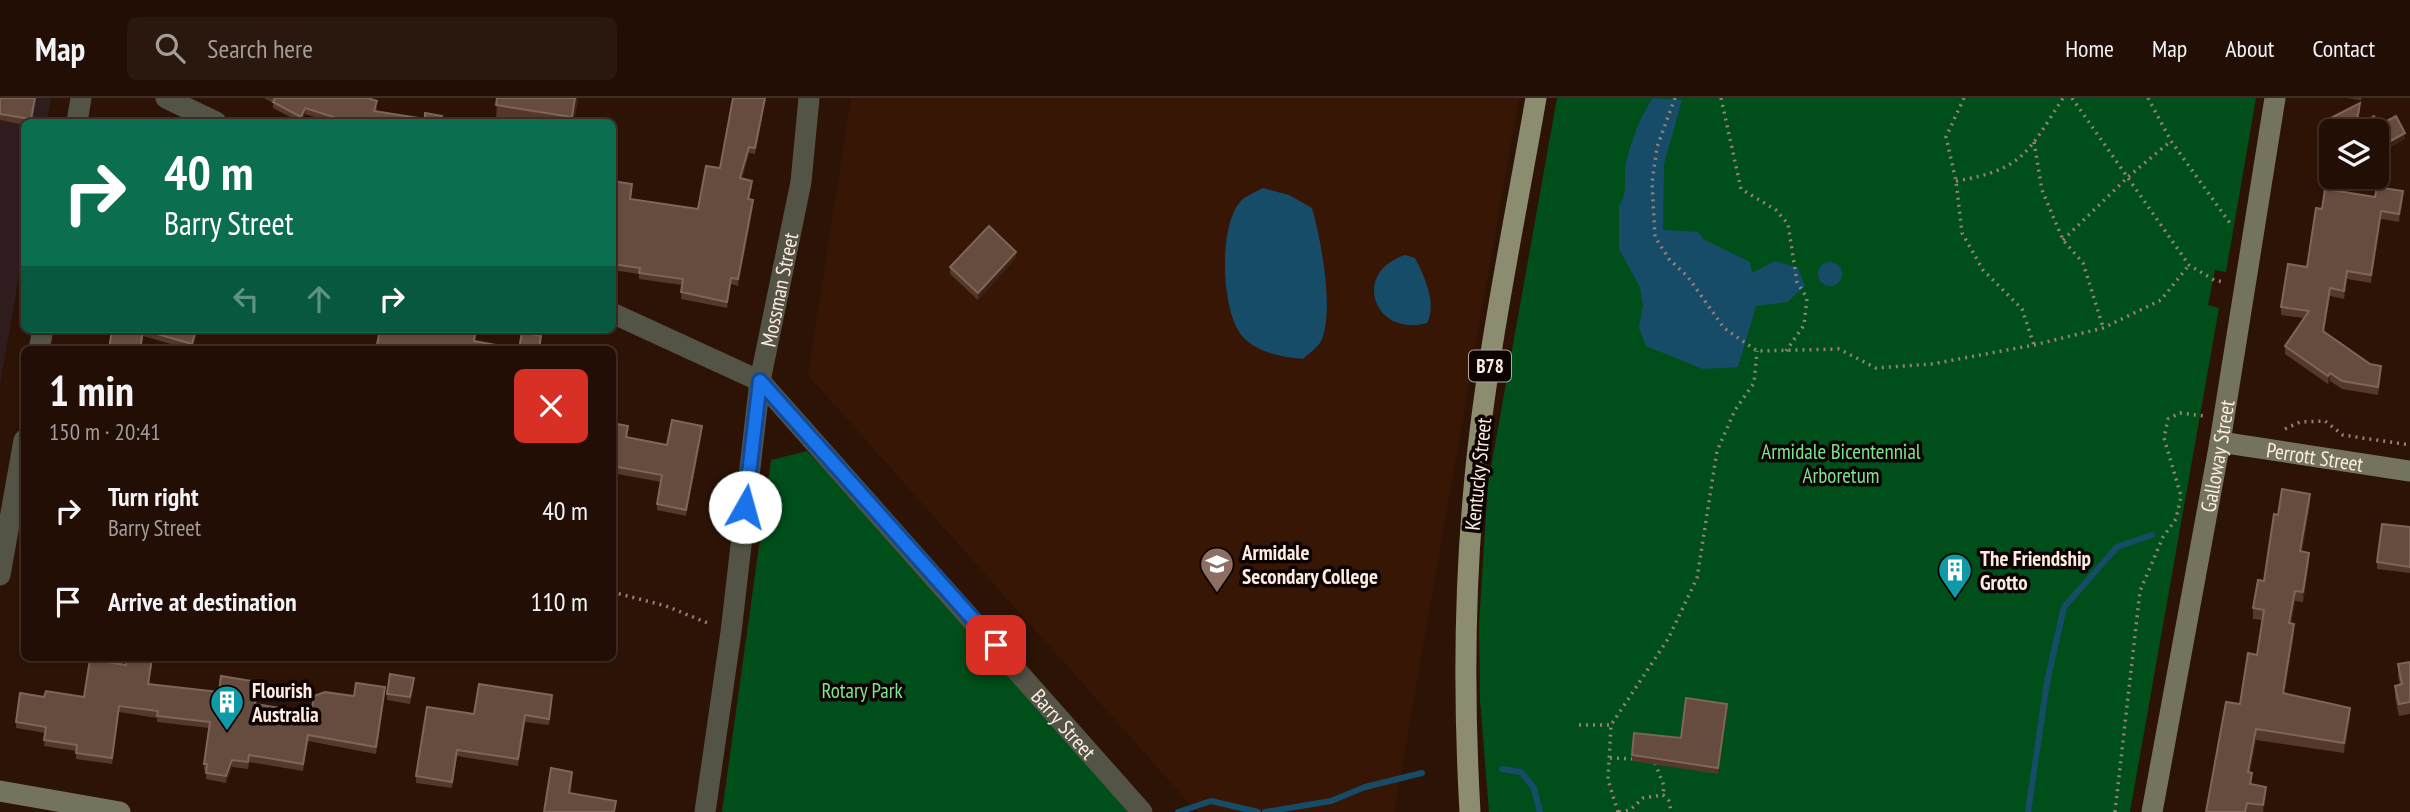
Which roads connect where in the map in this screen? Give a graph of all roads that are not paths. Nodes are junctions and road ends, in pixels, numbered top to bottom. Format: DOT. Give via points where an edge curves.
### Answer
graph roads {
  1 [pos="81,98"];
  2 [pos="166,98"];
  3 [pos="809,98"];
  4 [pos="1536,98"];
  5 [pos="2275,98"];
  6 [pos="78,119"];
  7 [pos="210,119"];
  8 [pos="616,315"];
  9 [pos="760,381"];
  10 [pos="2220,442"];
  11 [pos="21,466"];
  12 [pos="2410,471"];
  13 [pos="0,575"];
  14 [pos="0,792"];
  15 [pos="120,812"];
  16 [pos="705,812"];
  17 [pos="1142,812"];
  18 [pos="1470,812"];
  19 [pos="2152,812"];
  1 -- 6 [label="street"];
  2 -- 7 [label="street"];
  3 -- 9 [label="street, Mossman Street" via="800,182"];
  4 -- 18 [label="main road, Kentucky Street / B78" via="1492,353 1473,499 1466,648"];
  5 -- 10 [label="street, Galloway Street"];
  8 -- 9 [label="street, Barry Street"];
  9 -- 16 [label="street, Mossman Street"];
  9 -- 17 [label="street, Barry Street"];
  10 -- 12 [label="street, Perrott Street"];
  10 -- 19 [label="street, Galloway Street"];
  11 -- 13 [label="street"];
  14 -- 15 [label="street"];
}
